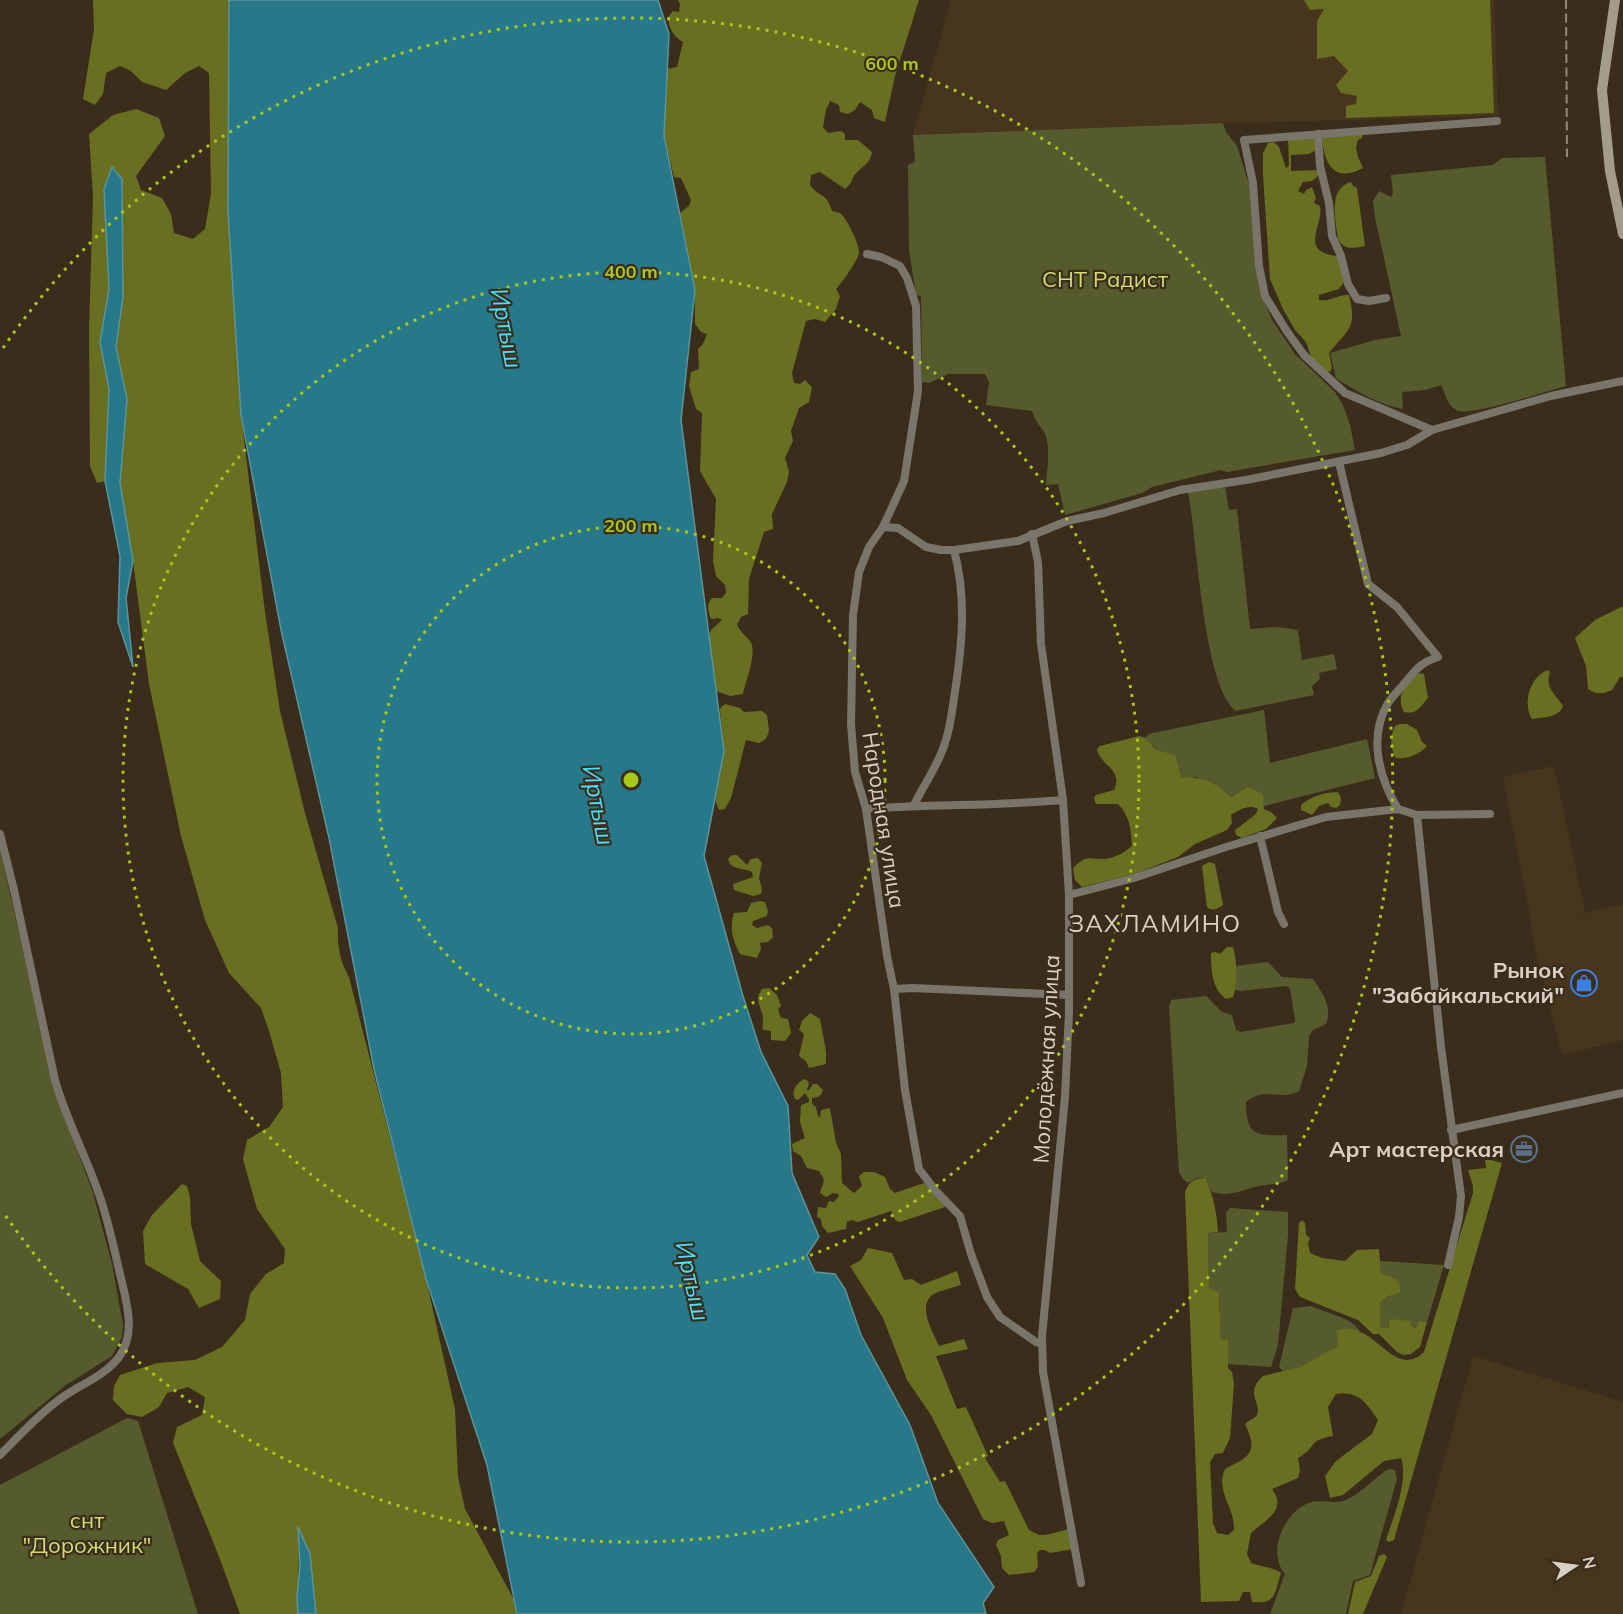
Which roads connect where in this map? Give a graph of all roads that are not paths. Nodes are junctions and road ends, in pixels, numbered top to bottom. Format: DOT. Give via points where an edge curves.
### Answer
graph roads {
  1 [pos="1615,0"];
  2 [pos="1497,121"];
  3 [pos="1318,135"];
  4 [pos="1623,234"];
  5 [pos="867,254"];
  6 [pos="1386,298"];
  7 [pos="1623,381"];
  8 [pos="1432,430"];
  9 [pos="1339,462"];
  10 [pos="883,527"];
  11 [pos="1032,534"];
  12 [pos="954,550"];
  13 [pos="1063,800"];
  14 [pos="914,805"];
  15 [pos="866,809"];
  16 [pos="1398,809"];
  17 [pos="1490,814"];
  18 [pos="1418,815"];
  19 [pos="0,834"];
  20 [pos="1260,836"];
  21 [pos="1069,895"];
  22 [pos="1284,924"];
  23 [pos="894,989"];
  24 [pos="1069,995"];
  25 [pos="1623,1093"];
  26 [pos="1451,1130"];
  27 [pos="1448,1265"];
  28 [pos="1042,1344"];
  29 [pos="0,1455"];
  30 [pos="1081,1583"];
  1 -- 4 [label="street" via="1602,90 1610,171"];
  2 -- 3 [label="street"];
  3 -- 6 [label="street" via="1332,236 1348,284 1357,299"];
  3 -- 8 [label="street" via="1244,140 1253,183 1265,296 1304,355 1345,393"];
  5 -- 10 [label="street, Народная улица" via="900,266 907,278 916,317 917,402 904,481"];
  7 -- 8 [label="street" via="1551,396"];
  8 -- 9 [label="street" via="1390,451"];
  9 -- 11 [label="street" via="1180,490"];
  9 -- 16 [label="street" via="1368,584 1397,607 1438,657 1422,663 1382,716 1377,751 1387,791"];
  10 -- 12 [label="street" via="898,528 926,547"];
  10 -- 15 [label="street, Народная улица" via="859,572 853,615 851,724 855,772"];
  11 -- 12 [label="street" via="1018,541"];
  11 -- 13 [label="street, Молодёжная улица" via="1038,562 1041,644"];
  12 -- 14 [label="street" via="963,594 958,673 946,741 933,774"];
  13 -- 14 [label="street"];
  13 -- 21 [label="street, Молодёжная улица"];
  14 -- 15 [label="street"];
  15 -- 23 [label="street, Народная улица"];
  16 -- 18 [label="street"];
  16 -- 20 [label="street" via="1326,817"];
  17 -- 18 [label="street"];
  18 -- 26 [label="street"];
  19 -- 29 [label="street" via="55,1080 107,1218 129,1321 126,1347 118,1359 48,1409"];
  20 -- 21 [label="street"];
  20 -- 22 [label="street"];
  21 -- 24 [label="street, Молодёжная улица"];
  23 -- 24 [label="street"];
  23 -- 28 [label="street, Народная улица" via="905,1090 919,1168 960,1216 987,1297 1000,1317"];
  24 -- 28 [label="street, Молодёжная улица" via="1065,1097"];
  25 -- 26 [label="street"];
  26 -- 27 [label="street" via="1461,1196"];
  28 -- 30 [label="street, Молодёжная улица" via="1043,1371"];
}
